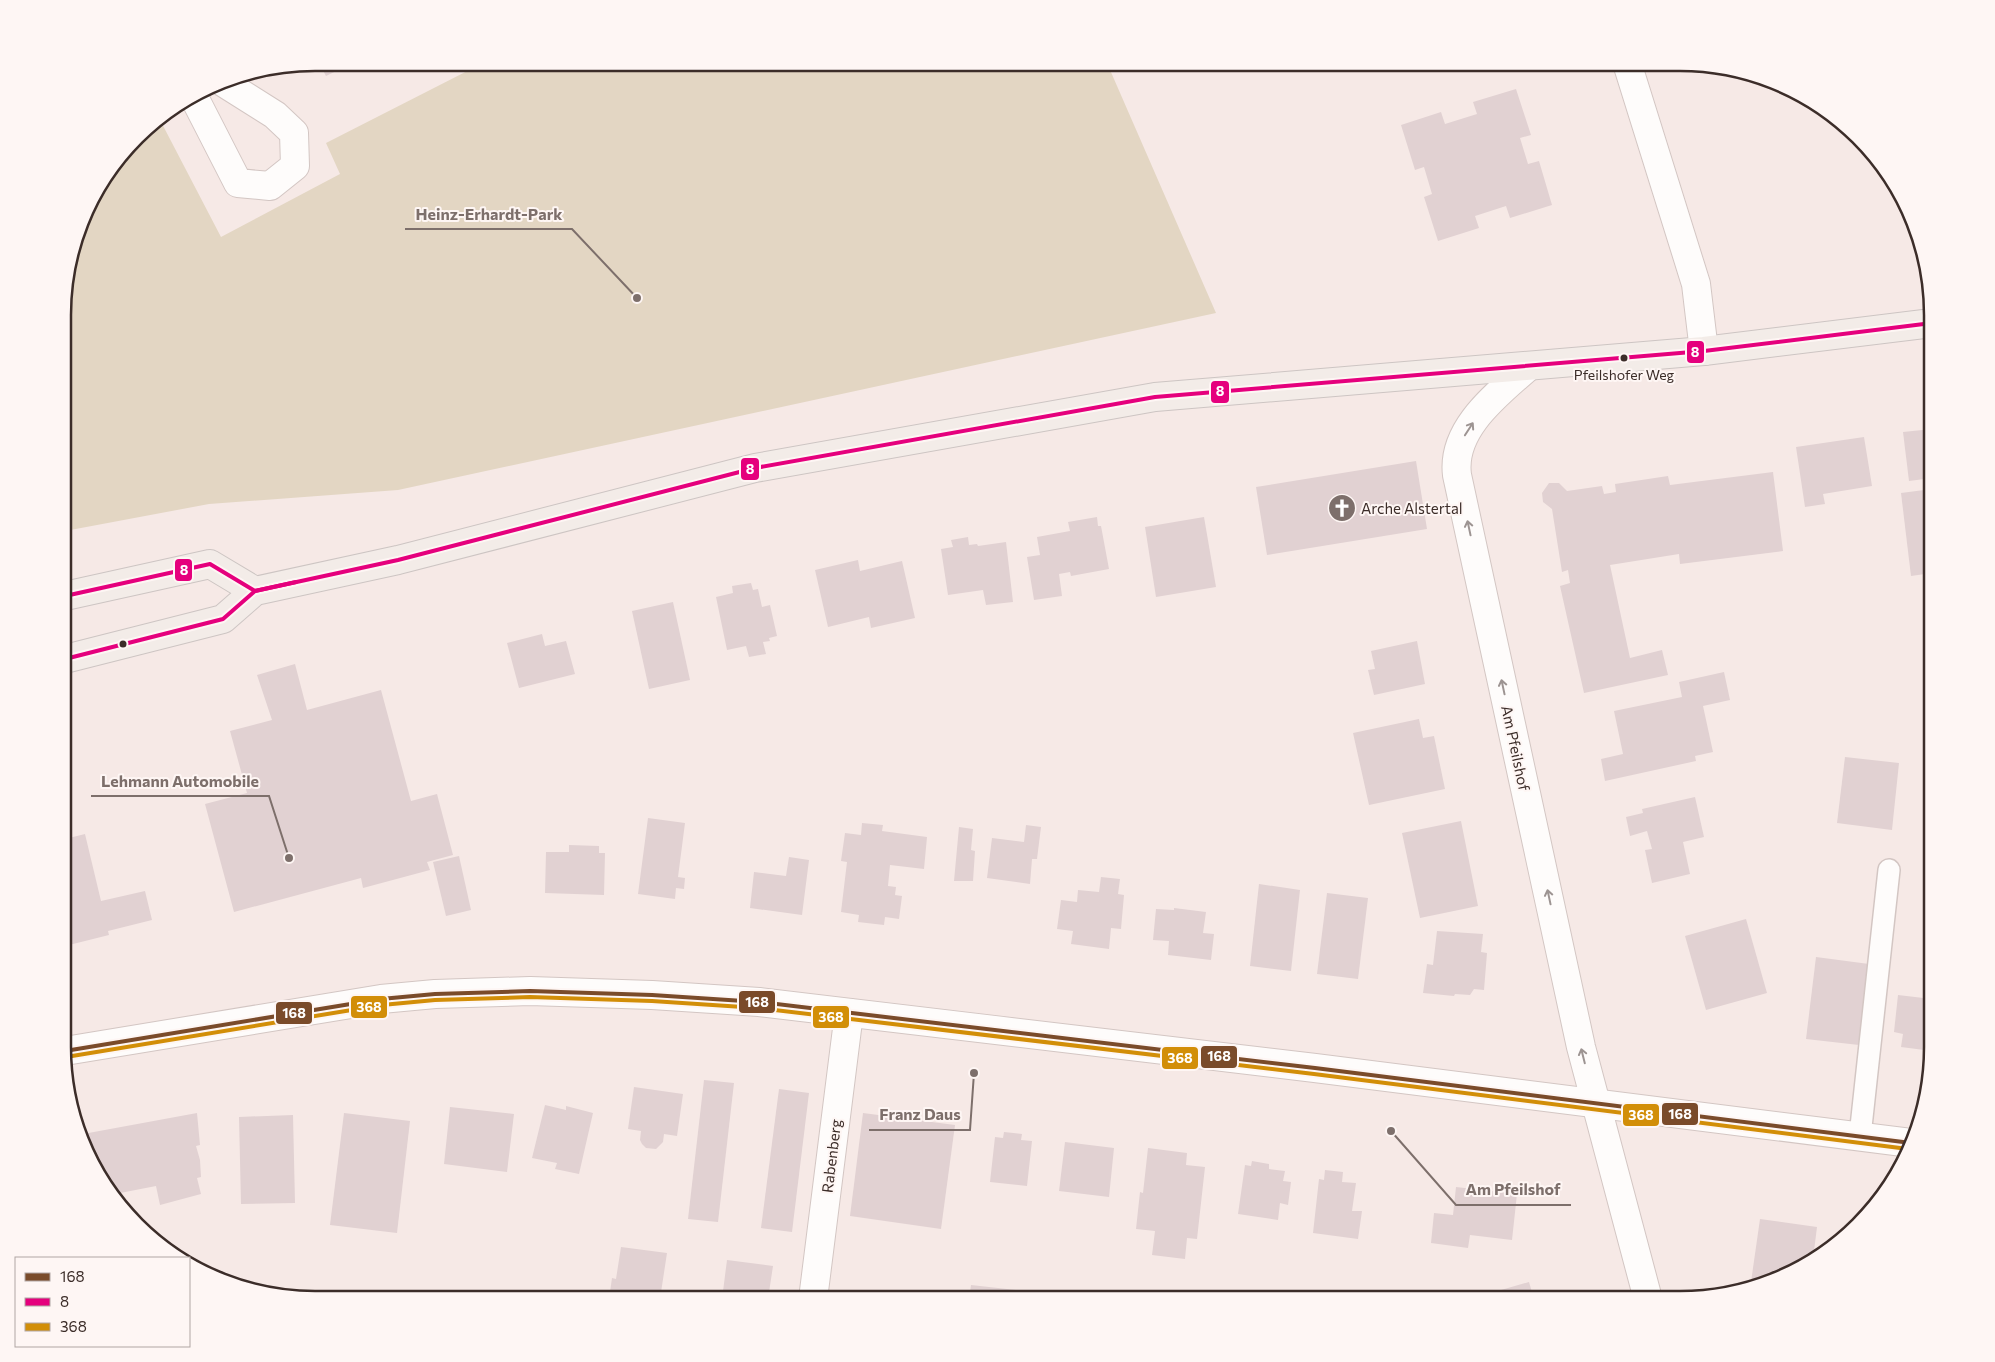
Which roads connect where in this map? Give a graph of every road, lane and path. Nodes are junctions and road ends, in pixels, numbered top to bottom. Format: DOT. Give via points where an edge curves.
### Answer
graph roads {
  1 [pos="1629,71"];
  2 [pos="230,87"];
  3 [pos="197,102"];
  4 [pos="1924,324"];
  5 [pos="1704,351"];
  6 [pos="1529,366"];
  7 [pos="255,591"];
  8 [pos="71,595"];
  9 [pos="71,657"];
  10 [pos="1889,870"];
  11 [pos="849,1013"];
  12 [pos="71,1050"];
  13 [pos="1595,1103"];
  14 [pos="1860,1136"];
  15 [pos="1905,1141"];
  16 [pos="814,1291"];
  17 [pos="1646,1291"];
  1 -- 5 [label="street" via="1696,284"];
  2 -- 3 [label="street" via="275,115 294,133 295,166 270,186 238,183"];
  4 -- 5 [label="main road"];
  5 -- 6 [label="main road"];
  6 -- 7 [label="main road" via="1155,397 755,468 398,560"];
  13 -- 6 [label="street, Am Pfeilshof, one-way" via="1456,464 1465,436 1481,411"];
  7 -- 8 [label="main road" via="210,564"];
  7 -- 9 [label="main road" via="223,618"];
  10 -- 14 [label="lane"];
  11 -- 12 [label="street" via="759,1002 652,995 530,991 435,994 351,1004"];
  11 -- 13 [label="street"];
  11 -- 16 [label="street, Rabenberg"];
  13 -- 14 [label="street"];
  13 -- 17 [label="street, Am Pfeilshof"];
  14 -- 15 [label="street"];
}
